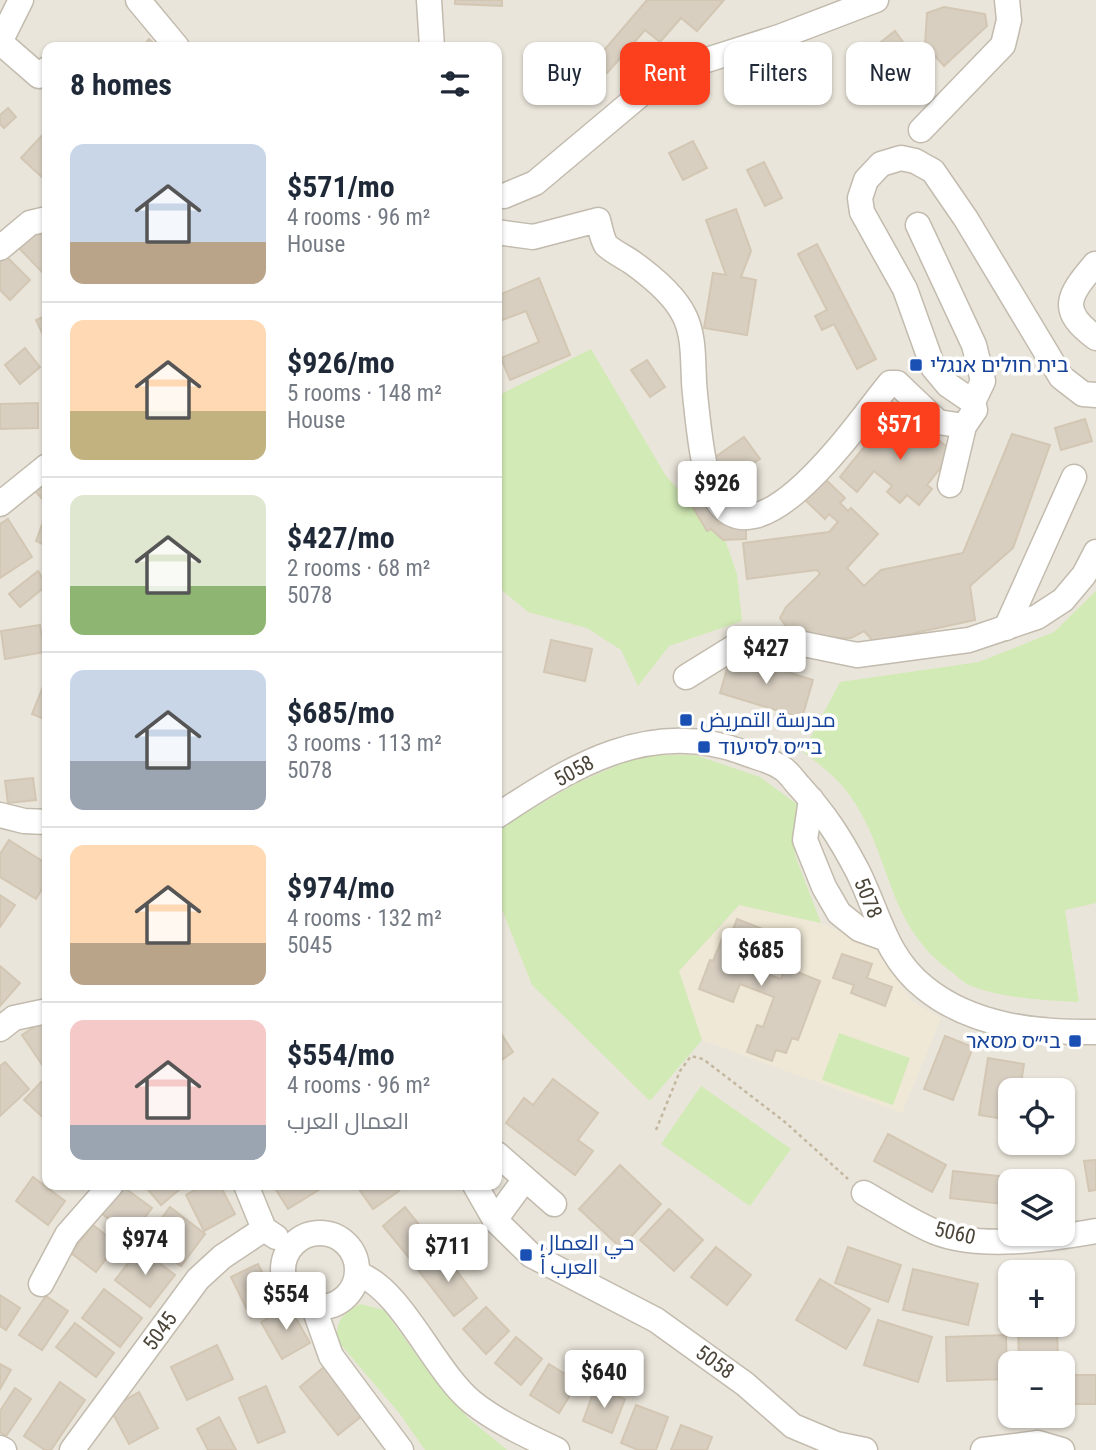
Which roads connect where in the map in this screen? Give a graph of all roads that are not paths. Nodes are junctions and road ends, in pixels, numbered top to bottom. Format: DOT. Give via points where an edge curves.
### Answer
graph roads {
  1 [pos="21,0"];
  2 [pos="138,0"];
  3 [pos="429,0"];
  4 [pos="876,0"];
  5 [pos="1007,0"];
  6 [pos="0,42"];
  7 [pos="173,42"];
  8 [pos="432,42"];
  9 [pos="42,73"];
  10 [pos="921,130"];
  11 [pos="502,191"];
  12 [pos="502,201"];
  13 [pos="42,220"];
  14 [pos="502,221"];
  15 [pos="918,225"];
  16 [pos="502,233"];
  17 [pos="0,248"];
  18 [pos="1096,265"];
  19 [pos="1096,338"];
  20 [pos="1096,395"];
  21 [pos="974,402"];
  22 [pos="964,426"];
  23 [pos="42,470"];
  24 [pos="1074,477"];
  25 [pos="950,485"];
  26 [pos="0,504"];
  27 [pos="1096,552"];
  28 [pos="1006,628"];
  29 [pos="686,677"];
  30 [pos="657,740"];
  31 [pos="811,799"];
  32 [pos="502,813"];
  33 [pos="0,815"];
  34 [pos="42,822"];
  35 [pos="884,938"];
  36 [pos="42,1012"];
  37 [pos="0,1029"];
  38 [pos="1096,1032"];
  39 [pos="502,1158"];
  40 [pos="525,1179"];
  41 [pos="107,1190"];
  42 [pos="248,1190"];
  43 [pos="478,1190"];
  44 [pos="864,1194"];
  45 [pos="554,1204"];
  46 [pos="495,1220"];
  47 [pos="264,1229"];
  48 [pos="1096,1231"];
  49 [pos="291,1247"];
  50 [pos="358,1274"];
  51 [pos="41,1284"];
  52 [pos="314,1308"];
  53 [pos="72,1450"];
  54 [pos="401,1450"];
  55 [pos="557,1450"];
  56 [pos="865,1450"];
  57 [pos="983,1450"];
  58 [pos="1062,1450"];
  1 -- 6 [label="street"];
  2 -- 7 [label="street"];
  3 -- 8 [label="street"];
  4 -- 11 [label="street" via="688,66 641,94 535,183"];
  5 -- 10 [label="street" via="1009,20 1003,46"];
  6 -- 9 [label="street" via="39,76"];
  12 -- 14 [label="street"];
  13 -- 17 [label="street" via="30,223"];
  15 -- 21 [label="street" via="974,345 983,381"];
  16 -- 22 [label="street" via="533,237 598,220 605,244 651,276 676,306 684,316 693,352 710,487 718,503 733,515 762,513 827,464 890,383 897,383 938,422"];
  18 -- 19 [label="street" via="1073,290 1070,304 1073,316"];
  20 -- 21 [label="street" via="1083,394 1061,377 933,171 901,158 881,164 866,180 860,198 862,212 905,289 933,367 948,385"];
  21 -- 22 [label="street" via="972,419"];
  22 -- 25 [label="street"];
  23 -- 26 [label="street"];
  24 -- 28 [label="street"];
  27 -- 28 [label="street" via="1063,600 1037,617"];
  28 -- 29 [label="street" via="969,640 857,655 784,640 736,646"];
  30 -- 31 [label="street, 5078" via="715,742 782,767"];
  30 -- 32 [label="street, 5058" via="593,758"];
  31 -- 35 [label="street, 5078" via="831,821 859,873"];
  31 -- 35 [label="street" via="805,840 824,887 839,913 859,929"];
  33 -- 34 [label="street"];
  35 -- 38 [label="street, 5078" via="922,986 978,1018 1056,1033"];
  36 -- 37 [label="street" via="14,1018"];
  39 -- 40 [label="street"];
  40 -- 45 [label="street"];
  40 -- 46 [label="street"];
  41 -- 51 [label="street" via="67,1235"];
  42 -- 47 [label="street"];
  43 -- 46 [label="street, 5058"];
  44 -- 48 [label="street, 5060" via="937,1233 982,1240 1050,1239"];
  46 -- 56 [label="street, 5058" via="531,1255 656,1320 745,1384 793,1426"];
  47 -- 49 [label="street"];
  47 -- 53 [label="street, 5045" via="198,1279"];
  49 -- 50 [label="street" via="316,1233 335,1236 350,1247"];
  49 -- 52 [label="street" via="285,1258 284,1281 295,1298"];
  50 -- 52 [label="street" via="352,1291 339,1303"];
  50 -- 55 [label="street" via="381,1286 471,1401"];
  52 -- 54 [label="street" via="331,1356"];
  57 -- 58 [label="street" via="1038,1443"];
}
